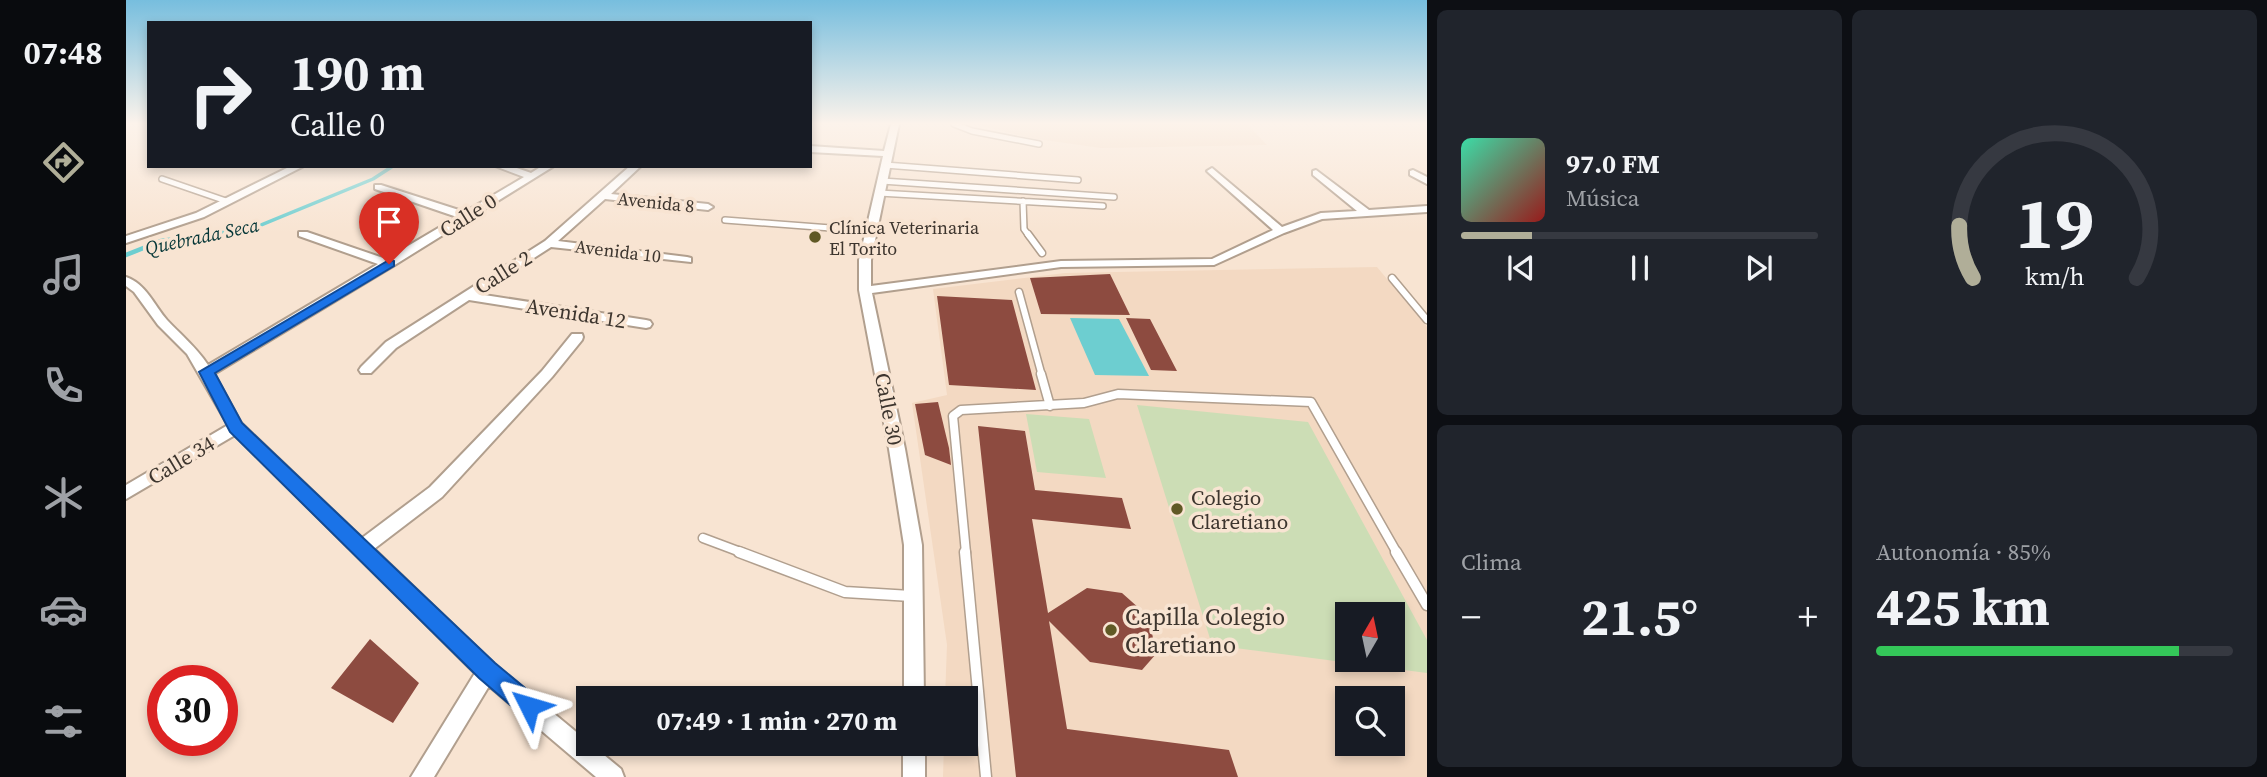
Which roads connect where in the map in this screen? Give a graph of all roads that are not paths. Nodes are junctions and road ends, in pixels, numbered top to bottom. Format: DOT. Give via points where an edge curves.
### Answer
graph roads {
  1 [pos="887,160"];
  2 [pos="889,160"];
  3 [pos="295,168"];
  4 [pos="506,168"];
  5 [pos="546,168"];
  6 [pos="634,168"];
  7 [pos="1212,171"];
  8 [pos="1317,173"];
  9 [pos="1413,173"];
  10 [pos="532,176"];
  11 [pos="162,179"];
  12 [pos="1079,180"];
  13 [pos="1427,181"];
  14 [pos="378,187"];
  15 [pos="880,187"];
  16 [pos="604,196"];
  17 [pos="1114,197"];
  18 [pos="226,201"];
  19 [pos="1023,201"];
  20 [pos="1103,206"];
  21 [pos="708,207"];
  22 [pos="1427,209"];
  23 [pos="1365,212"];
  24 [pos="466,216"];
  25 [pos="725,220"];
  26 [pos="870,231"];
  27 [pos="1280,231"];
  28 [pos="303,234"];
  29 [pos="126,240"];
  30 [pos="549,243"];
  31 [pos="1042,253"];
  32 [pos="687,260"];
  33 [pos="389,264"];
  34 [pos="1392,278"];
  35 [pos="126,281"];
  36 [pos="865,290"];
  37 [pos="1019,292"];
  38 [pos="464,296"];
  39 [pos="1418,309"];
  40 [pos="1427,309"];
  41 [pos="1427,320"];
  42 [pos="646,324"];
  43 [pos="578,337"];
  44 [pos="366,370"];
  45 [pos="206,372"];
  46 [pos="1050,406"];
  47 [pos="236,427"];
  48 [pos="126,493"];
  49 [pos="702,538"];
  50 [pos="361,549"];
  51 [pos="915,597"];
  52 [pos="1427,605"];
  53 [pos="487,671"];
  54 [pos="914,686"];
  55 [pos="914,756"];
  56 [pos="422,777"];
  57 [pos="613,777"];
  58 [pos="914,777"];
  59 [pos="986,777"];
  1 -- 15 [label="street, Calle 30"];
  2 -- 12 [label="lane"];
  3 -- 18 [label="street"];
  4 -- 10 [label="street"];
  5 -- 10 [label="street, Calle 0"];
  6 -- 16 [label="street, Calle 2"];
  7 -- 27 [label="street"];
  8 -- 23 [label="street"];
  9 -- 13 [label="street"];
  10 -- 24 [label="street, Calle 0"];
  11 -- 18 [label="lane"];
  14 -- 24 [label="street"];
  15 -- 17 [label="lane"];
  15 -- 19 [label="lane"];
  15 -- 26 [label="street, Calle 30"];
  16 -- 21 [label="street, Avenida 8"];
  16 -- 30 [label="street, Calle 2"];
  18 -- 29 [label="street" via="200,215"];
  19 -- 20 [label="lane"];
  19 -- 31 [label="lane" via="1024,229"];
  22 -- 23 [label="street"];
  23 -- 27 [label="street" via="1321,216"];
  24 -- 33 [label="street, Calle 0"];
  25 -- 26 [label="lane"];
  26 -- 36 [label="street, Calle 30"];
  27 -- 36 [label="street" via="1214,262 1061,264"];
  28 -- 33 [label="street"];
  30 -- 32 [label="street, Avenida 10"];
  30 -- 38 [label="street, Calle 2"];
  33 -- 45 [label="street, Calle 0"];
  34 -- 39 [label="lane"];
  35 -- 45 [label="street" via="138,289"];
  36 -- 51 [label="street, Calle 30" via="913,545"];
  37 -- 46 [label="lane"];
  38 -- 42 [label="street, Avenida 12"];
  38 -- 44 [label="street, Calle 2" via="391,345"];
  39 -- 40 [label="lane"];
  39 -- 41 [label="lane"];
  43 -- 50 [label="street" via="436,492"];
  45 -- 47 [label="street"];
  46 -- 52 [label="lane" via="1118,394 1311,401"];
  46 -- 59 [label="lane" via="961,410 953,416"];
  47 -- 48 [label="street, Calle 34"];
  47 -- 50 [label="street"];
  49 -- 51 [label="lane" via="845,592"];
  50 -- 53 [label="street"];
  51 -- 54 [label="street, Calle 30"];
  53 -- 56 [label="street"];
  53 -- 57 [label="street"];
  55 -- 58 [label="street"];
}
